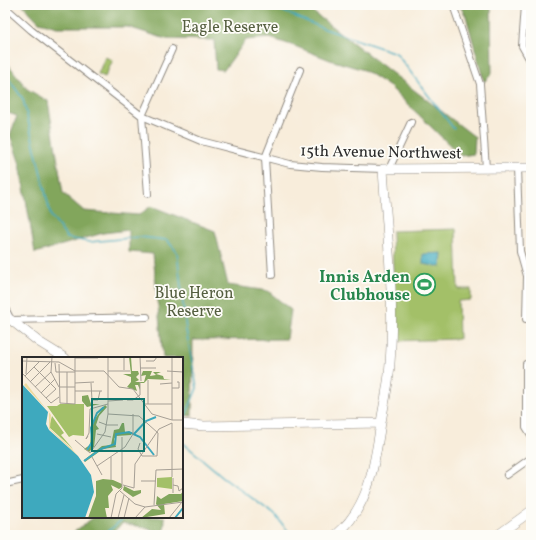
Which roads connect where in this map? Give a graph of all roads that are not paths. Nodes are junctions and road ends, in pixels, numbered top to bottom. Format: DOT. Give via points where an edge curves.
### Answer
graph roads {
  1 [pos="454,5"];
  2 [pos="525,5"];
  3 [pos="5,7"];
  4 [pos="172,49"];
  5 [pos="531,62"];
  6 [pos="300,70"];
  7 [pos="142,116"];
  8 [pos="411,122"];
  9 [pos="265,158"];
  10 [pos="486,168"];
  11 [pos="517,168"];
  12 [pos="531,168"];
  13 [pos="386,169"];
  14 [pos="148,194"];
  15 [pos="272,275"];
  16 [pos="529,292"];
  17 [pos="5,308"];
  18 [pos="147,317"];
  19 [pos="8,319"];
  20 [pos="526,319"];
  21 [pos="63,357"];
  22 [pos="526,364"];
  23 [pos="381,423"];
  24 [pos="183,424"];
  25 [pos="531,435"];
  26 [pos="531,458"];
  27 [pos="507,475"];
  28 [pos="22,480"];
  29 [pos="5,484"];
  30 [pos="531,511"];
  31 [pos="336,535"];
  32 [pos="498,535"];
  1 -- 10 [label="street" via="480,84"];
  2 -- 5 [label="street" via="522,46"];
  3 -- 7 [label="street, 15th Avenue Northwest"];
  4 -- 7 [label="street"];
  6 -- 9 [label="street"];
  7 -- 9 [label="street, 15th Avenue Northwest" via="201,140"];
  7 -- 14 [label="street"];
  8 -- 13 [label="street"];
  9 -- 13 [label="street, 15th Avenue Northwest" via="290,164 322,167"];
  9 -- 15 [label="street"];
  10 -- 11 [label="street, 15th Avenue Northwest"];
  10 -- 13 [label="street, 15th Avenue Northwest"];
  11 -- 12 [label="street, 15th Avenue Northwest"];
  11 -- 16 [label="street" via="520,251"];
  13 -- 23 [label="street" via="391,344"];
  16 -- 20 [label="street"];
  17 -- 19 [label="street"];
  18 -- 19 [label="street"];
  19 -- 21 [label="street"];
  22 -- 25 [label="street" via="526,427"];
  23 -- 24 [label="street" via="204,426"];
  23 -- 31 [label="street" via="366,492 352,519"];
  26 -- 27 [label="street"];
  28 -- 29 [label="street"];
  30 -- 32 [label="street"];
}
